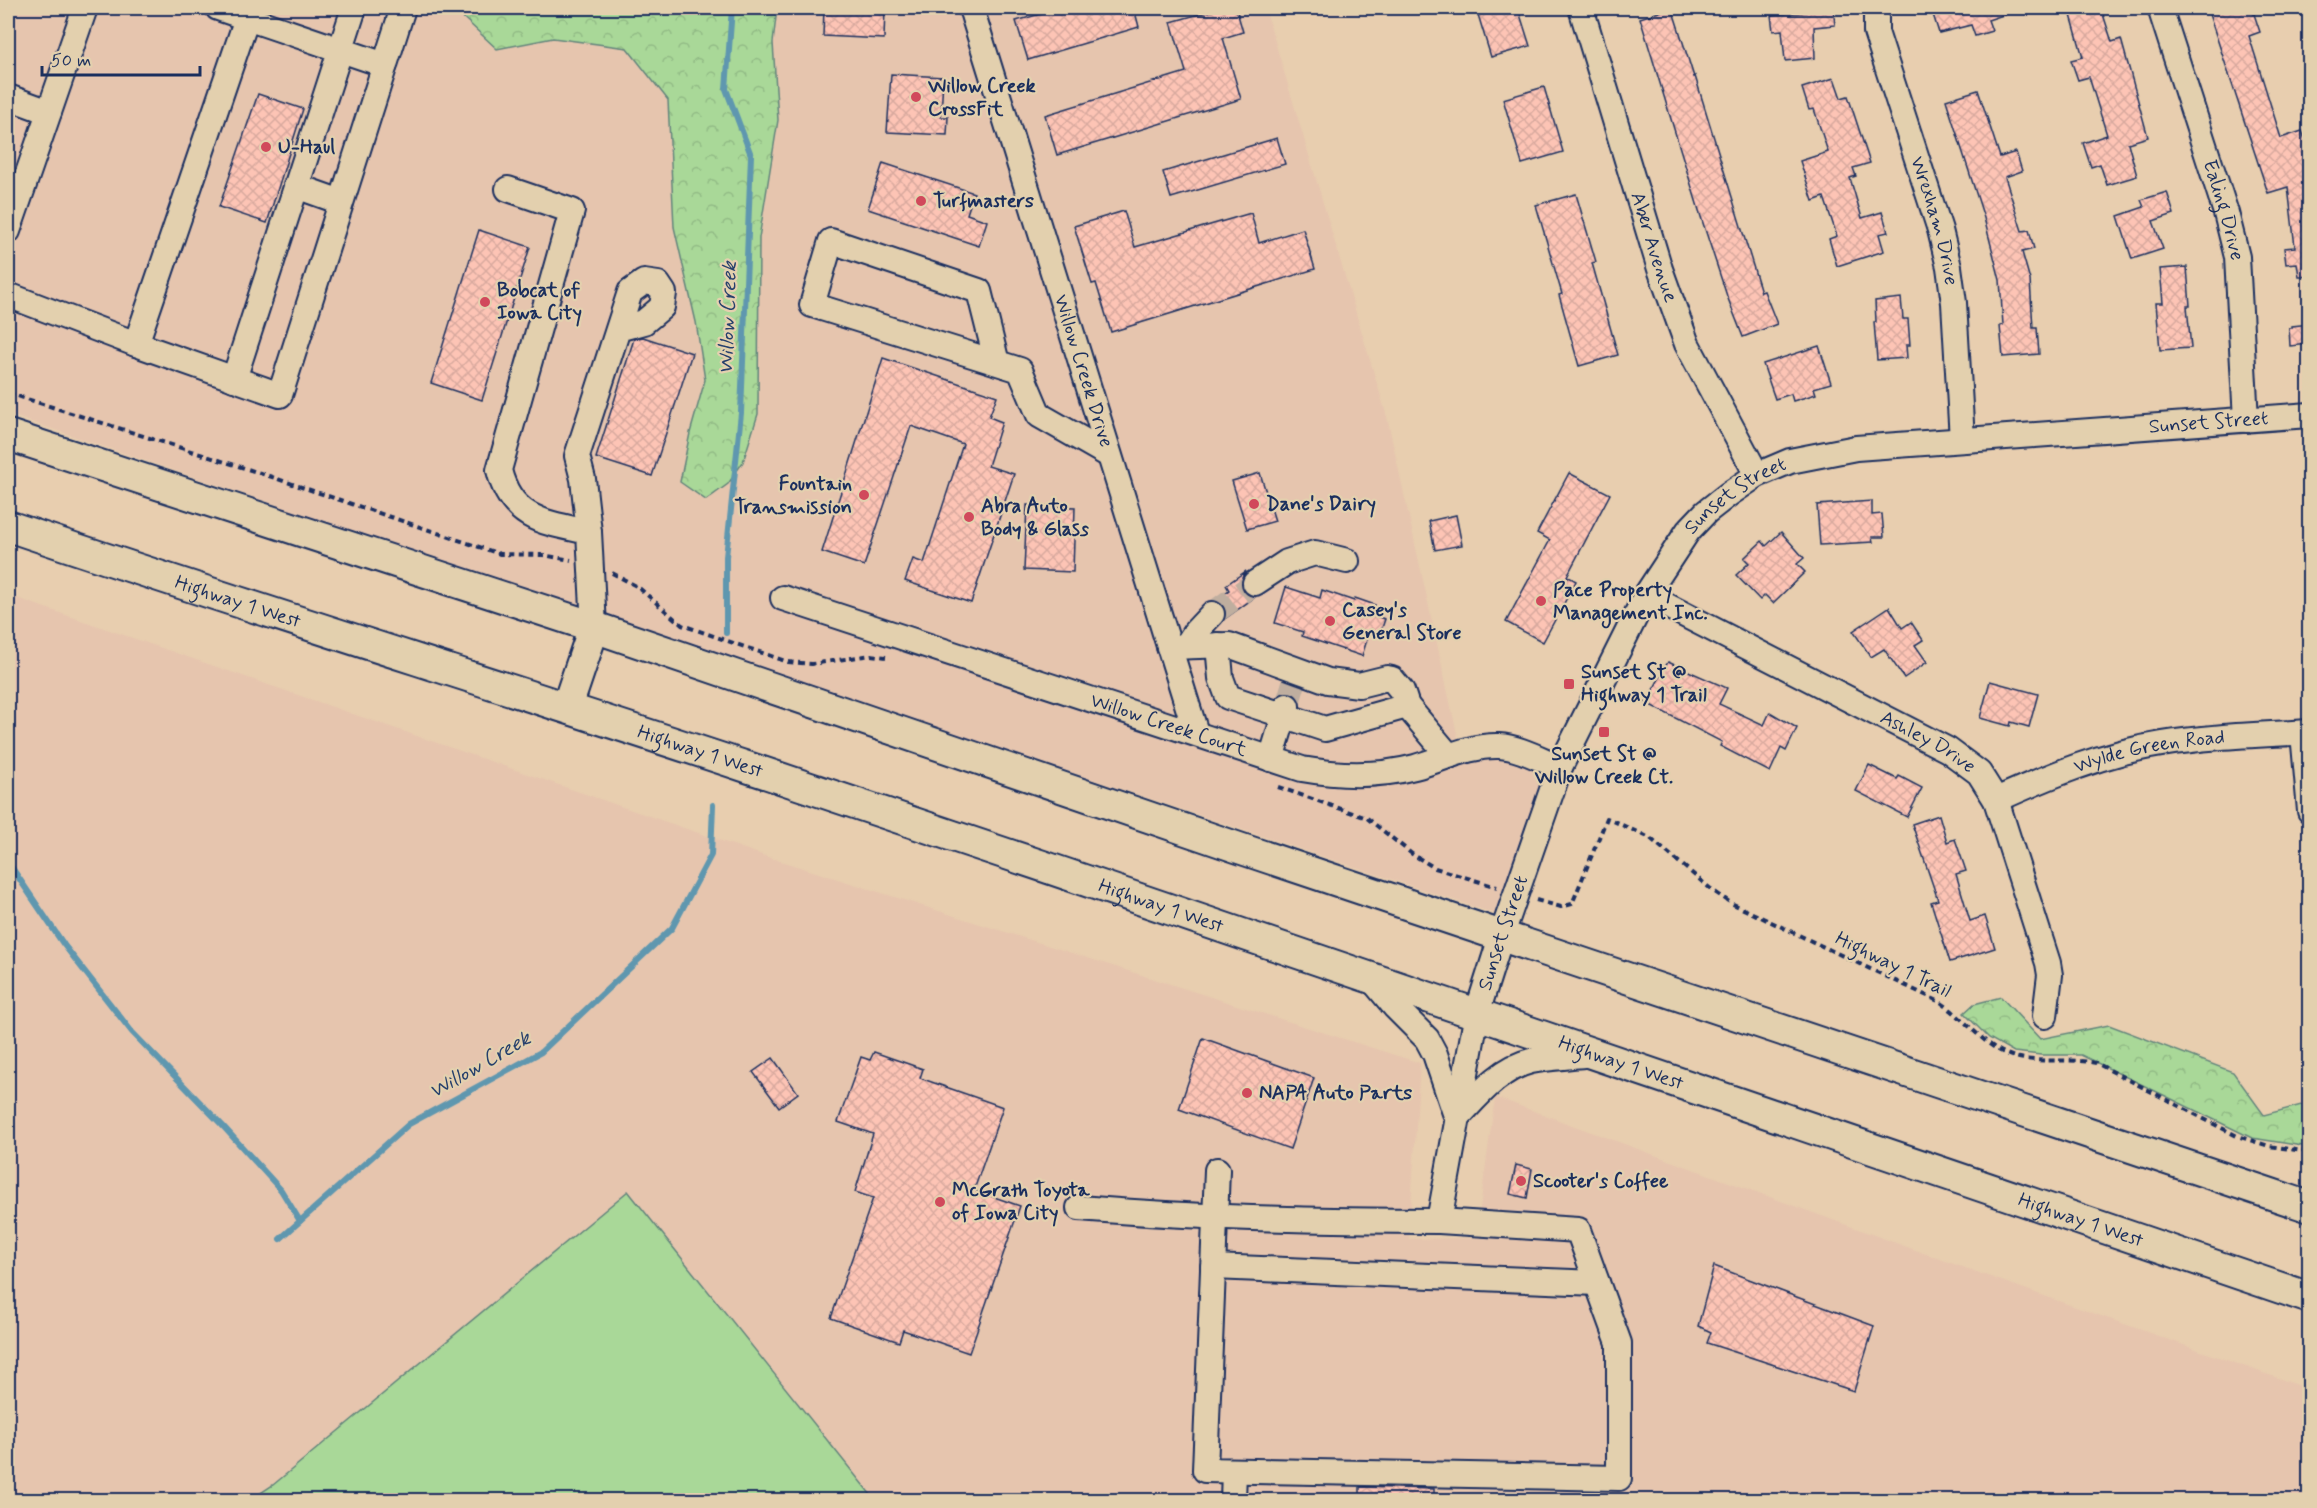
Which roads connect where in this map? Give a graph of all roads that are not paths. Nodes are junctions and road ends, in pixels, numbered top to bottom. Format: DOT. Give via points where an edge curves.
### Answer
graph roads {
  1 [pos="85,8"];
  2 [pos="218,8"];
  3 [pos="354,8"];
  4 [pos="403,8"];
  5 [pos="971,8"];
  6 [pos="1581,8"];
  7 [pos="1876,8"];
  8 [pos="2160,8"];
  9 [pos="248,18"];
  10 [pos="339,50"];
  11 [pos="385,65"];
  12 [pos="8,98"];
  13 [pos="49,112"];
  14 [pos="296,186"];
  15 [pos="507,189"];
  16 [pos="341,202"];
  17 [pos="8,231"];
  18 [pos="8,295"];
  19 [pos="618,329"];
  20 [pos="136,344"];
  21 [pos="997,363"];
  22 [pos="234,379"];
  23 [pos="2310,415"];
  24 [pos="2246,420"];
  25 [pos="8,435"];
  26 [pos="1962,440"];
  27 [pos="1109,454"];
  28 [pos="1757,475"];
  29 [pos="8,526"];
  30 [pos="589,532"];
  31 [pos="1347,561"];
  32 [pos="1255,583"];
  33 [pos="1646,595"];
  34 [pos="783,598"];
  35 [pos="1212,614"];
  36 [pos="594,627"];
  37 [pos="1218,645"];
  38 [pos="1178,646"];
  39 [pos="1407,706"];
  40 [pos="567,707"];
  41 [pos="1286,711"];
  42 [pos="2306,732"];
  43 [pos="1196,733"];
  44 [pos="1449,756"];
  45 [pos="1271,759"];
  46 [pos="1560,767"];
  47 [pos="1996,800"];
  48 [pos="2310,811"];
  49 [pos="1501,936"];
  50 [pos="1370,976"];
  51 [pos="1477,1012"];
  52 [pos="2045,1016"];
  53 [pos="1596,1054"];
  54 [pos="1457,1118"];
  55 [pos="1217,1170"];
  56 [pos="2310,1207"];
  57 [pos="1079,1208"];
  58 [pos="1215,1217"];
  59 [pos="1438,1221"];
  60 [pos="1213,1267"];
  61 [pos="1597,1283"];
  62 [pos="2310,1298"];
  63 [pos="1234,1471"];
  64 [pos="1233,1500"];
  1 -- 13 [label="street"];
  2 -- 9 [label="street"];
  3 -- 10 [label="street"];
  4 -- 11 [label="street"];
  5 -- 27 [label="street, Willow Creek Drive"];
  6 -- 28 [label="street, Aber Avenue" via="1660,269 1687,344"];
  7 -- 26 [label="street, Wrexham Drive" via="1876,32 1949,267"];
  8 -- 24 [label="street, Ealing Drive" via="2226,213 2236,257"];
  9 -- 10 [label="street"];
  9 -- 20 [label="street"];
  10 -- 11 [label="street"];
  10 -- 14 [label="street"];
  11 -- 16 [label="street"];
  12 -- 13 [label="street"];
  13 -- 17 [label="street"];
  14 -- 16 [label="street"];
  14 -- 22 [label="street"];
  15 -- 30 [label="street" via="572,210 499,470 503,486 520,510 540,521"];
  16 -- 22 [label="street" via="280,395"];
  18 -- 20 [label="street"];
  19 -- 30 [label="street" via="577,456"];
  20 -- 22 [label="street"];
  21 -- 21 [label="street" via="812,305 831,241 979,291"];
  21 -- 27 [label="street" via="1020,370 1039,415"];
  23 -- 24 [label="street, Sunset Street"];
  24 -- 26 [label="street, Sunset Street"];
  25 -- 36 [label="main road"];
  26 -- 28 [label="street, Sunset Street" via="1822,453"];
  27 -- 38 [label="street, Willow Creek Drive"];
  28 -- 33 [label="street, Sunset Street" via="1706,512 1688,531"];
  29 -- 40 [label="main road, Highway 1 West"];
  30 -- 36 [label="street"];
  31 -- 32 [label="street" via="1315,554 1287,562"];
  33 -- 46 [label="street, Sunset Street"];
  33 -- 47 [label="street, Ashley Drive" via="1948,750 1979,773"];
  34 -- 43 [label="street, Willow Creek Court"];
  35 -- 38 [label="street"];
  36 -- 40 [label="main road"];
  36 -- 49 [label="main road"];
  37 -- 38 [label="street"];
  37 -- 39 [label="street" via="1236,647 1328,681 1359,685 1392,679"];
  37 -- 41 [label="street" via="1221,678 1228,697"];
  38 -- 43 [label="street, Willow Creek Drive"];
  39 -- 41 [label="street" via="1325,729"];
  39 -- 44 [label="street"];
  40 -- 50 [label="main road, Highway 1 West"];
  41 -- 45 [label="street"];
  42 -- 47 [label="street, Wylde Green Road" via="2162,744 2084,765"];
  42 -- 48 [label="street"];
  43 -- 45 [label="street, Willow Creek Court"];
  44 -- 45 [label="street, Willow Creek Court" via="1403,769 1354,776 1302,769"];
  44 -- 46 [label="street, Willow Creek Court" via="1485,746 1502,746"];
  46 -- 49 [label="street, Sunset Street"];
  47 -- 52 [label="street, Ashley Drive" via="2048,963"];
  49 -- 51 [label="street, Sunset Street"];
  49 -- 56 [label="main road"];
  50 -- 51 [label="main road, Highway 1 West"];
  50 -- 54 [label="street" via="1426,1039"];
  51 -- 53 [label="main road, Highway 1 West"];
  51 -- 54 [label="street, Sunset Street"];
  53 -- 54 [label="street" via="1530,1061 1510,1070 1485,1088"];
  53 -- 62 [label="main road, Highway 1 West"];
  54 -- 59 [label="street, Sunset Street"];
  55 -- 58 [label="street"];
  57 -- 58 [label="street"];
  58 -- 59 [label="street"];
  58 -- 60 [label="street"];
  59 -- 61 [label="street" via="1578,1230"];
  60 -- 61 [label="street"];
  60 -- 63 [label="street" via="1205,1470"];
  61 -- 63 [label="street" via="1619,1343 1619,1478"];
  63 -- 64 [label="street"];
}
